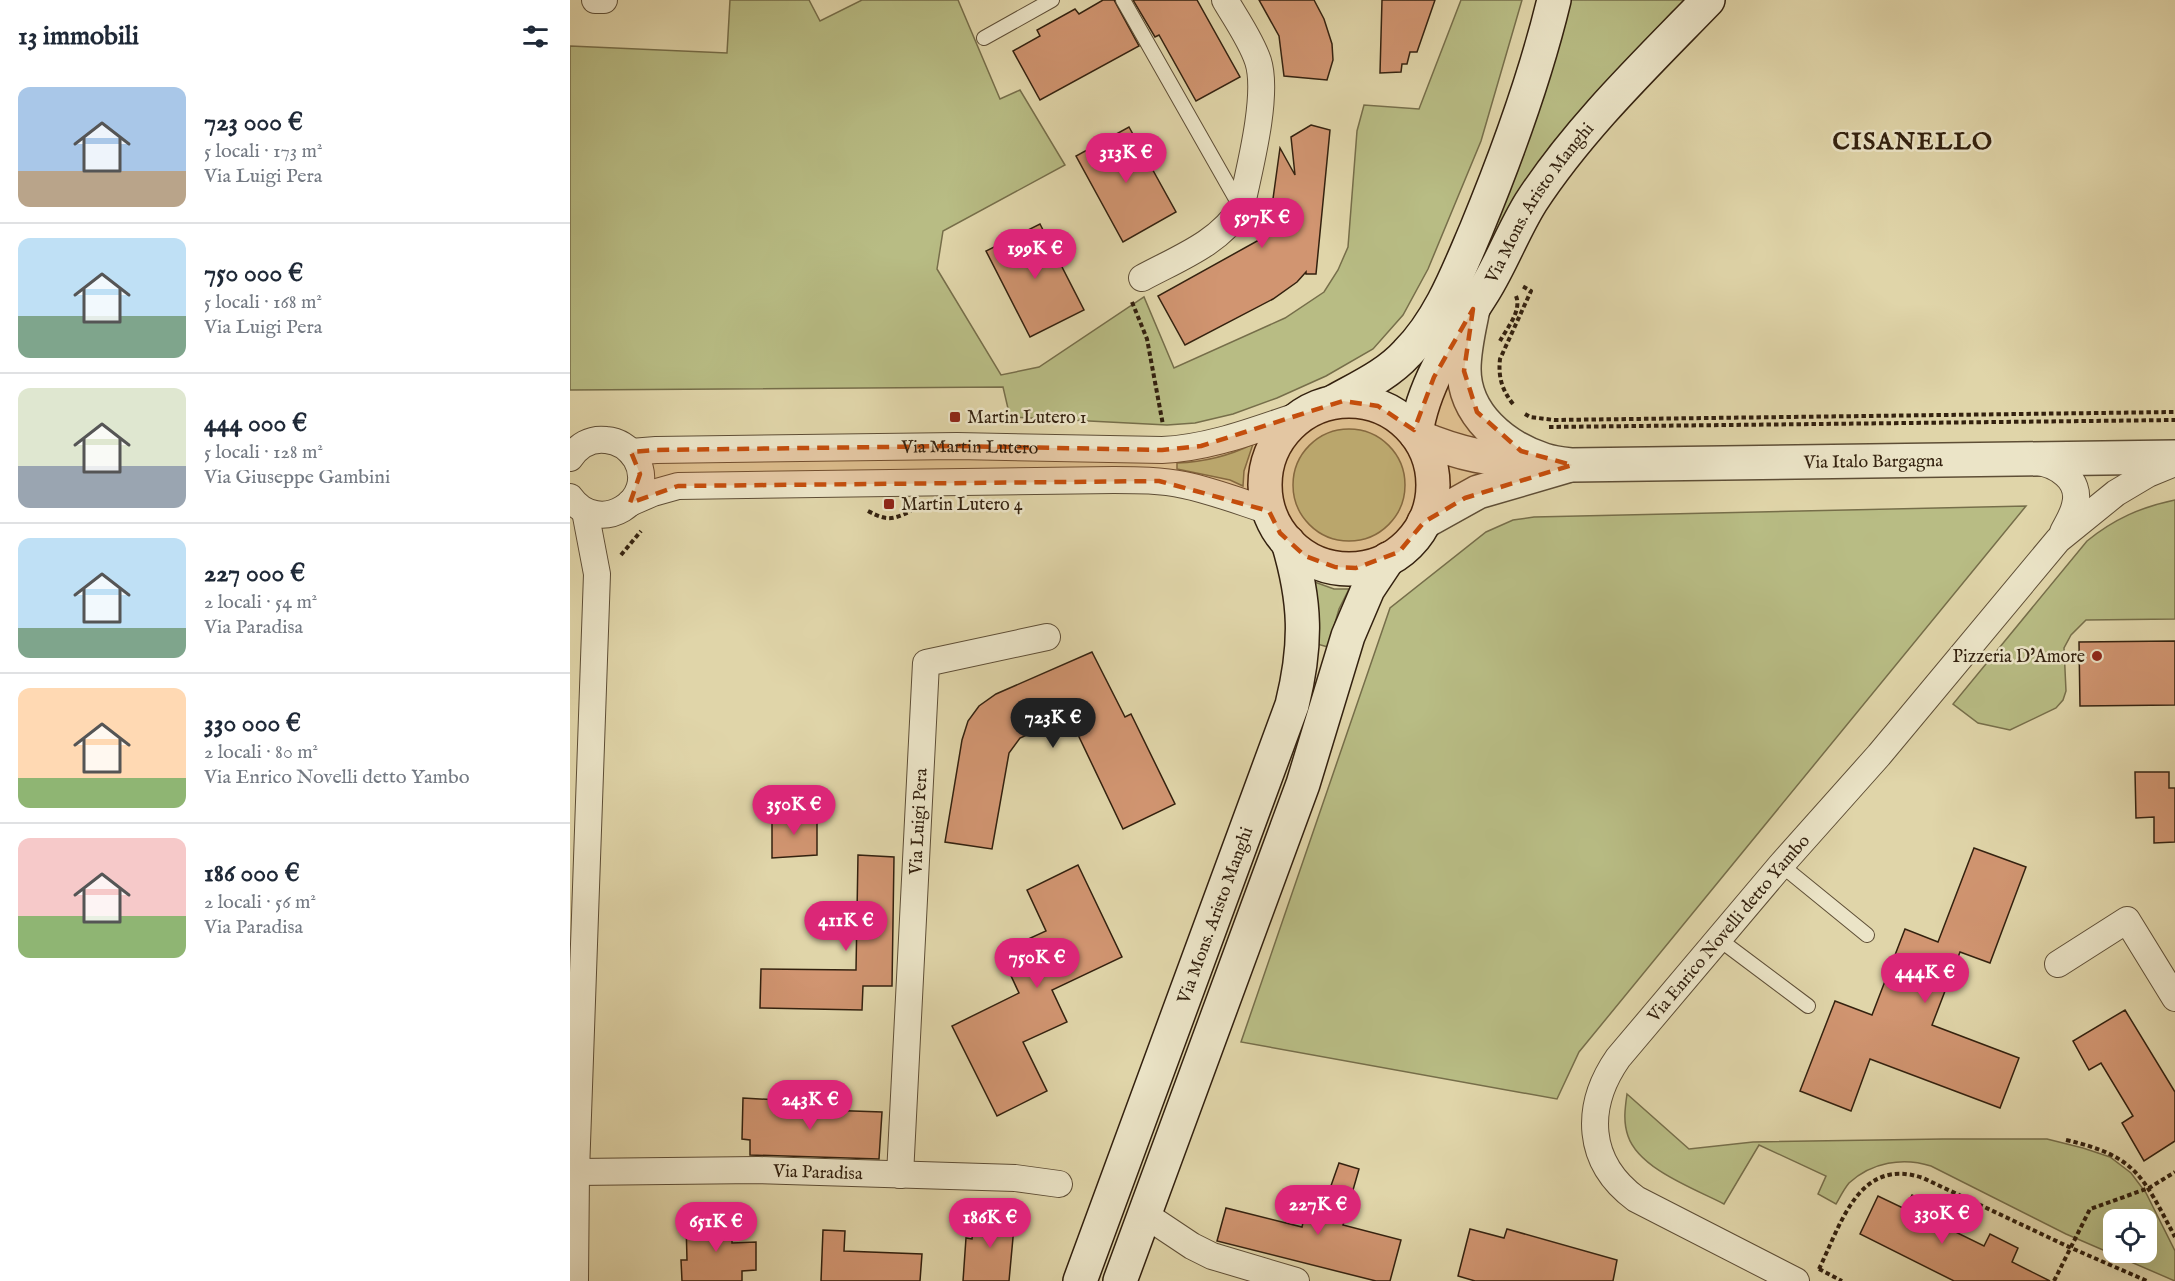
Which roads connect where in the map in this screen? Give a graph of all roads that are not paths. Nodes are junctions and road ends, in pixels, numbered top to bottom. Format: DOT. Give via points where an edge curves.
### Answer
graph roads {
  1 [pos="595,0"];
  2 [pos="604,0"];
  3 [pos="1052,0"];
  4 [pos="1123,0"];
  5 [pos="1225,0"];
  6 [pos="1554,0"];
  7 [pos="1708,0"];
  8 [pos="984,38"];
  9 [pos="1241,208"];
  10 [pos="1142,278"];
  11 [pos="1473,309"];
  12 [pos="1317,409"];
  13 [pos="1418,436"];
  14 [pos="632,452"];
  15 [pos="571,454"];
  16 [pos="2175,457"];
  17 [pos="2014,459"];
  18 [pos="1559,463"];
  19 [pos="2175,464"];
  20 [pos="575,504"];
  21 [pos="626,506"];
  22 [pos="1269,512"];
  23 [pos="1424,522"];
  24 [pos="2058,540"];
  25 [pos="1288,542"];
  26 [pos="1388,559"];
  27 [pos="597,574"];
  28 [pos="1047,637"];
  29 [pos="1781,865"];
  30 [pos="1868,935"];
  31 [pos="1719,940"];
  32 [pos="2058,964"];
  33 [pos="2175,998"];
  34 [pos="1808,1006"];
  35 [pos="573,1172"];
  36 [pos="900,1175"];
  37 [pos="1059,1184"];
  38 [pos="573,1203"];
  39 [pos="1144,1214"];
  40 [pos="575,1281"];
  41 [pos="1080,1281"];
  42 [pos="1120,1281"];
  43 [pos="1296,1281"];
  44 [pos="1796,1281"];
  1 -- 2 [label="street"];
  3 -- 8 [label="lane"];
  4 -- 9 [label="lane"];
  5 -- 9 [label="street" via="1254,51 1262,81"];
  6 -- 12 [label="main road, Via Mons. Aristo Manghi" via="1542,49 1488,201 1447,295 1426,330 1399,362 1372,381"];
  7 -- 11 [label="main road, Via Mons. Aristo Manghi" via="1558,165 1517,226"];
  9 -- 10 [label="street" via="1233,221 1210,241"];
  11 -- 13 [label="main road, Via Mons. Aristo Manghi" via="1434,377 1420,414"];
  11 -- 18 [label="main road, Via Italo Bargagna" via="1464,361 1469,399 1487,425 1505,441 1521,451"];
  12 -- 13 [label="main road" via="1355,401 1378,406 1399,417"];
  12 -- 14 [label="street, Via Martin Lutero" via="1186,449 957,446"];
  12 -- 22 [label="main road" via="1285,430 1272,451 1265,487"];
  13 -- 18 [label="main road, Via Italo Bargagna" via="1475,457"];
  13 -- 23 [label="main road" via="1432,474 1433,493"];
  14 -- 15 [label="street" via="604,440 583,445"];
  14 -- 21 [label="street" via="640,484"];
  16 -- 17 [label="main road, Via Italo Bargagna"];
  17 -- 18 [label="main road, Via Italo Bargagna"];
  17 -- 24 [label="street, Via Enrico Novelli detto Yambo" via="2052,465 2074,485 2076,503"];
  18 -- 23 [label="main road, Via Italo Bargagna" via="1478,492"];
  19 -- 24 [label="street, Via Enrico Novelli detto Yambo" via="2116,493"];
  20 -- 21 [label="street, Via Martin Lutero" via="604,516"];
  20 -- 27 [label="street"];
  21 -- 22 [label="street, Via Martin Lutero" via="653,492 678,486 1114,480 1184,485"];
  21 -- 27 [label="street" via="607,536"];
  22 -- 25 [label="main road"];
  23 -- 26 [label="main road" via="1409,543"];
  24 -- 29 [label="street, Via Enrico Novelli detto Yambo"];
  25 -- 26 [label="main road" via="1314,561 1335,567 1356,568"];
  25 -- 41 [label="main road, Via Mons. Aristo Manghi" via="1304,627 1292,705"];
  26 -- 39 [label="main road, Via Mons. Aristo Manghi" via="1368,589 1348,636 1303,784"];
  27 -- 35 [label="street"];
  28 -- 36 [label="street, Via Luigi Pera" via="926,663"];
  29 -- 30 [label="lane"];
  29 -- 31 [label="street, Via Enrico Novelli detto Yambo"];
  31 -- 34 [label="lane"];
  31 -- 44 [label="street, Via Enrico Novelli detto Yambo" via="1610,1070 1595,1114 1596,1138 1613,1178 1636,1199"];
  32 -- 33 [label="street" via="2127,920"];
  35 -- 36 [label="street, Via Paradisa" via="758,1170"];
  35 -- 38 [label="street"];
  36 -- 37 [label="street, Via Paradisa" via="1015,1178"];
  38 -- 40 [label="street"];
  39 -- 42 [label="main road, Via Mons. Aristo Manghi"];
  39 -- 43 [label="street" via="1212,1256"];
}
